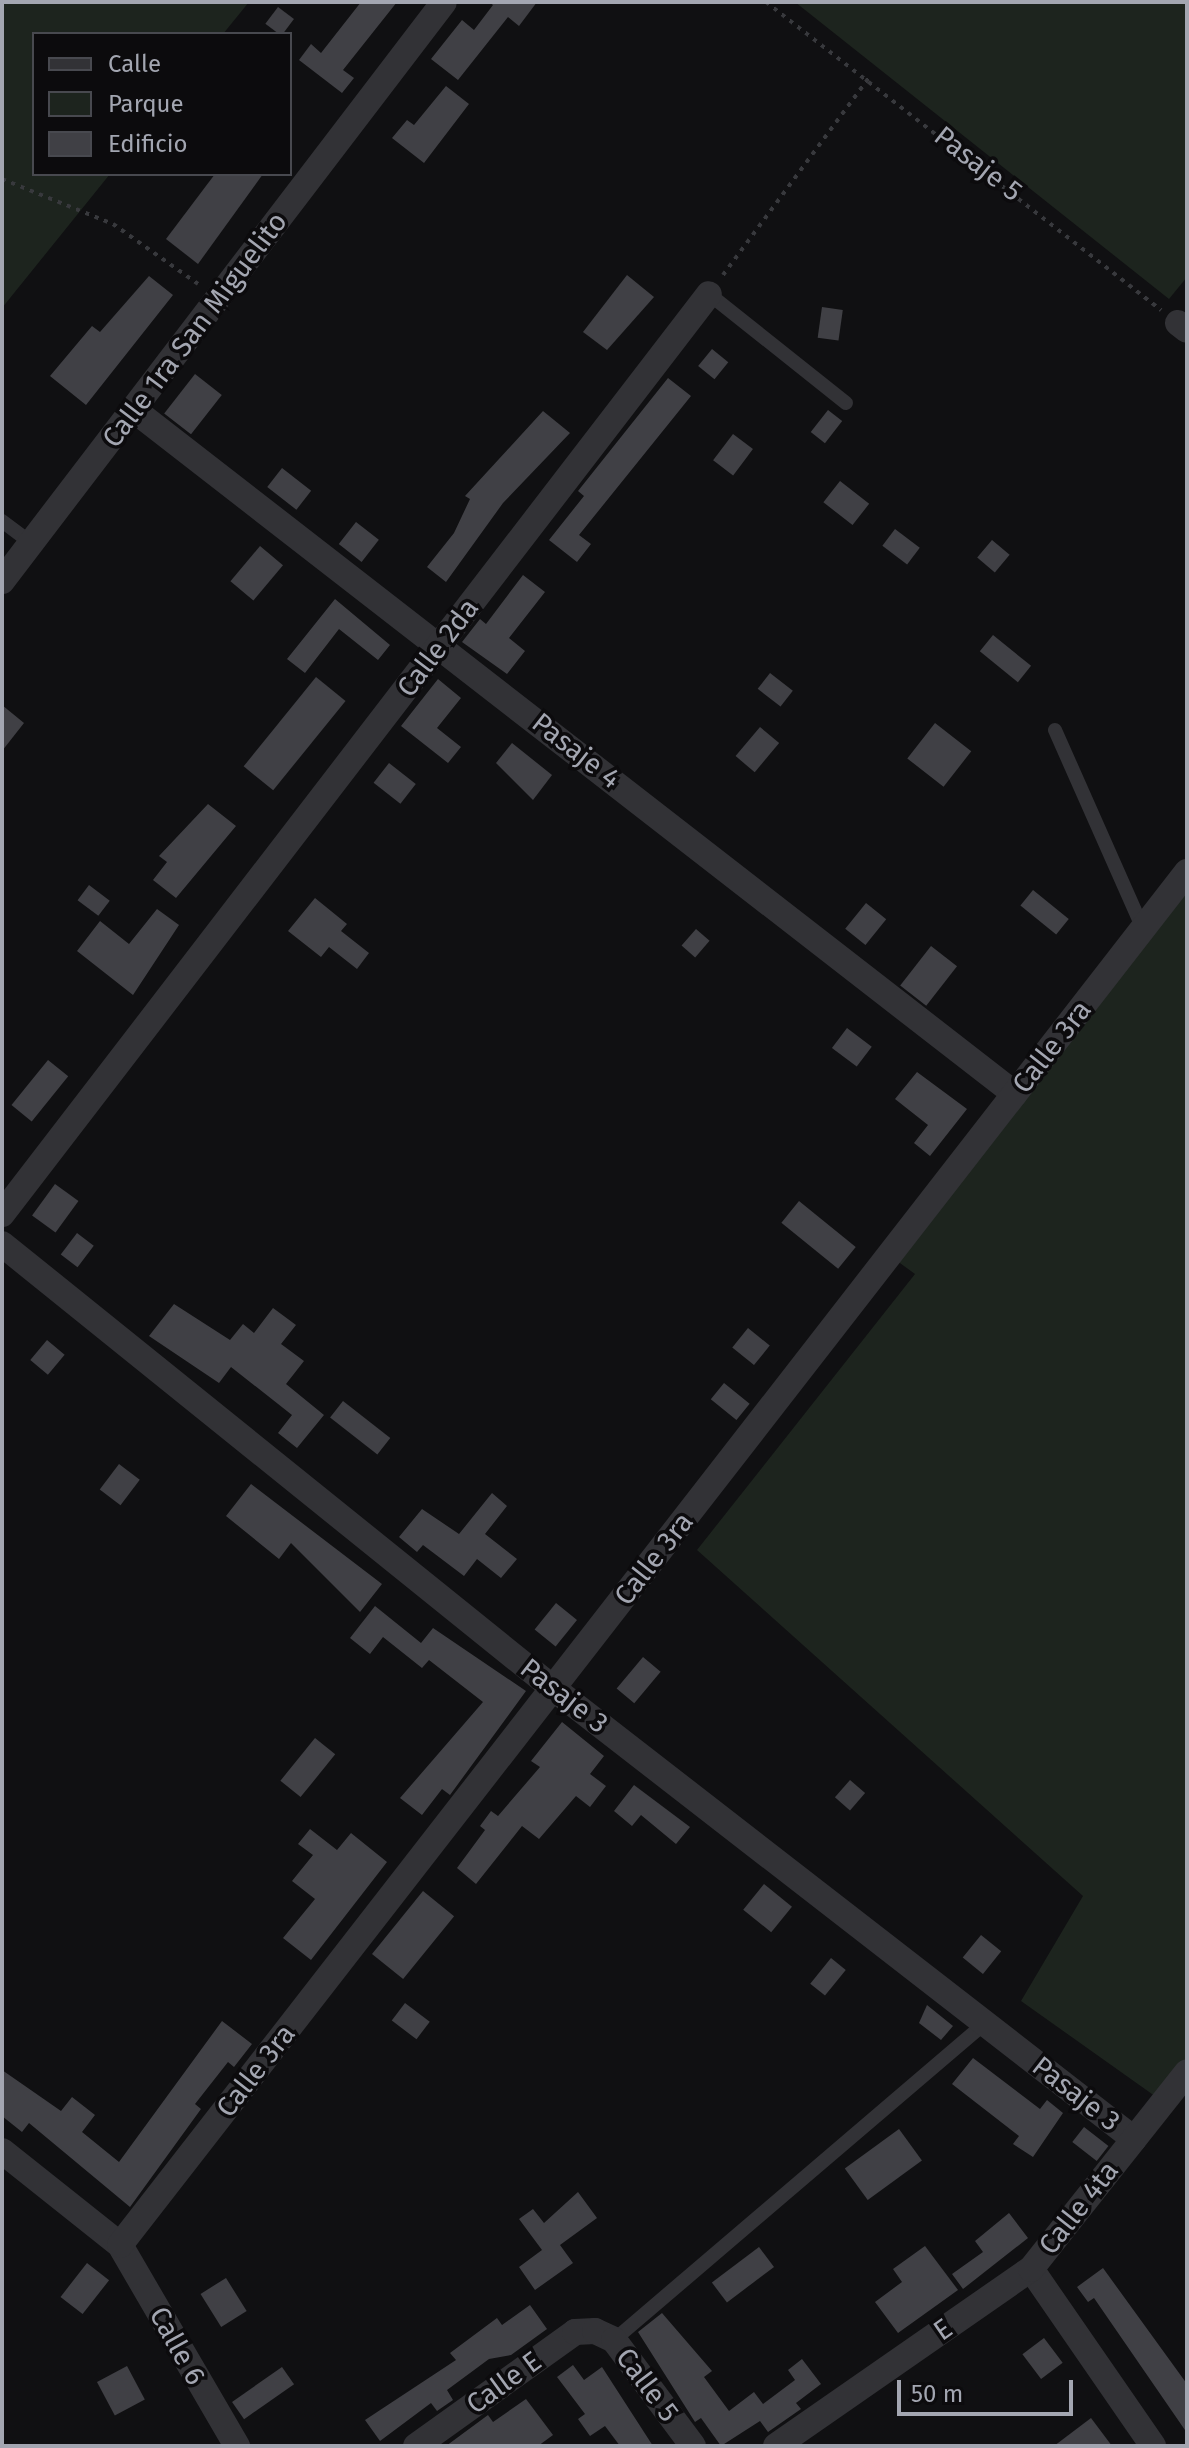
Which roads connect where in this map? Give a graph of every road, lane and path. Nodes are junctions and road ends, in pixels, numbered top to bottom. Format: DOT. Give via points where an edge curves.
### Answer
graph roads {
  1 [pos="444,2"];
  2 [pos="766,2"];
  3 [pos="869,78"];
  4 [pos="2,179"];
  5 [pos="709,294"];
  6 [pos="218,300"];
  7 [pos="1183,327"];
  8 [pos="846,403"];
  9 [pos="134,410"];
  10 [pos="2,521"];
  11 [pos="31,543"];
  12 [pos="2,581"];
  13 [pos="440,646"];
  14 [pos="1055,730"];
  15 [pos="1187,872"];
  16 [pos="1143,929"];
  17 [pos="1015,1094"];
  18 [pos="2,1214"];
  19 [pos="2,1244"];
  20 [pos="554,1689"];
  21 [pos="985,2023"];
  22 [pos="1187,2072"];
  23 [pos="1134,2139"];
  24 [pos="2,2151"];
  25 [pos="120,2245"];
  26 [pos="1031,2269"];
  27 [pos="604,2336"];
  28 [pos="237,2446"];
  29 [pos="416,2446"];
  30 [pos="693,2446"];
  31 [pos="776,2446"];
  32 [pos="1153,2446"];
  1 -- 6 [label="street, Calle 1ra San Miguelito"];
  2 -- 3 [label="path, Pasaje 5"];
  3 -- 5 [label="path"];
  3 -- 7 [label="path, Pasaje 5"];
  4 -- 6 [label="path" via="113,224"];
  5 -- 8 [label="lane"];
  5 -- 13 [label="street, Calle 2da"];
  6 -- 9 [label="street, Calle 1ra San Miguelito"];
  9 -- 11 [label="street, Calle 1ra San Miguelito"];
  9 -- 13 [label="street, Pasaje 4"];
  10 -- 11 [label="lane"];
  11 -- 12 [label="street, Calle 1ra San Miguelito"];
  13 -- 17 [label="street, Pasaje 4"];
  13 -- 18 [label="street, Calle 2da"];
  14 -- 16 [label="lane"];
  15 -- 16 [label="street, Calle 3ra"];
  16 -- 17 [label="street, Calle 3ra"];
  17 -- 20 [label="street, Calle 3ra"];
  19 -- 20 [label="street, Pasaje 3"];
  20 -- 21 [label="street, Pasaje 3"];
  20 -- 25 [label="street, Calle 3ra"];
  21 -- 23 [label="street, Pasaje 3"];
  21 -- 27 [label="lane"];
  22 -- 23 [label="street, Calle 4ta"];
  23 -- 26 [label="street, Calle 4ta"];
  24 -- 25 [label="street"];
  25 -- 28 [label="street, Calle 6"];
  26 -- 31 [label="street, E"];
  26 -- 32 [label="street"];
  27 -- 29 [label="street, Calle E" via="575,2332"];
  27 -- 30 [label="street, Calle 5"];
}
